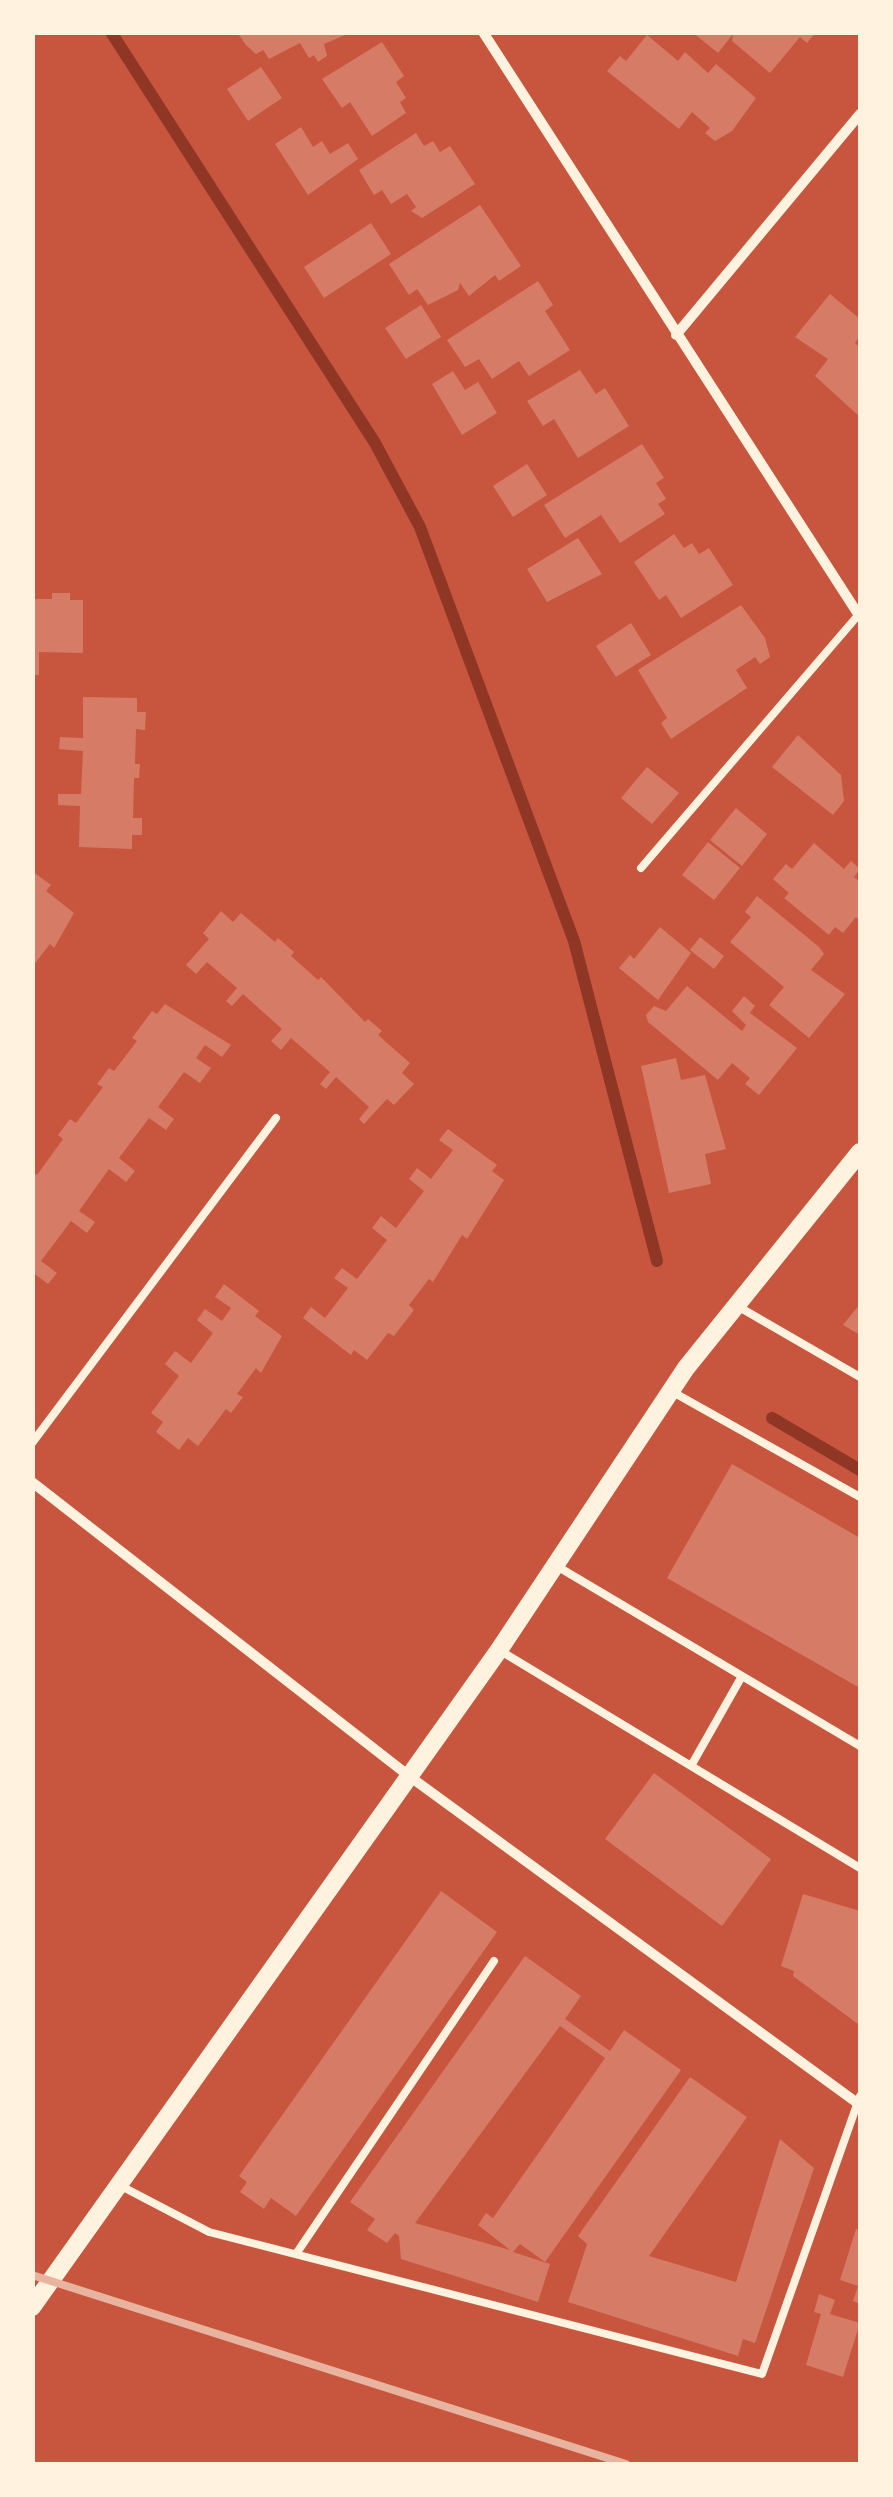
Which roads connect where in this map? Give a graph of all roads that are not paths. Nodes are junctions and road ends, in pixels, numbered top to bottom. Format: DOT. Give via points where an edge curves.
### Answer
graph roads {
  1 [pos="483,32"];
  2 [pos="860,114"];
  3 [pos="676,335"];
  4 [pos="860,615"];
  5 [pos="642,868"];
  6 [pos="276,1118"];
  7 [pos="860,1152"];
  8 [pos="736,1305"];
  9 [pos="860,1378"];
  10 [pos="671,1391"];
  11 [pos="32,1443"];
  12 [pos="32,1482"];
  13 [pos="860,1498"];
  14 [pos="556,1565"];
  15 [pos="499,1650"];
  16 [pos="742,1676"];
  17 [pos="860,1746"];
  18 [pos="692,1766"];
  19 [pos="409,1776"];
  20 [pos="860,1868"];
  21 [pos="494,1961"];
  22 [pos="860,2101"];
  23 [pos="119,2184"];
  24 [pos="296,2254"];
  25 [pos="32,2307"];
  1 -- 3 [label="street"];
  2 -- 3 [label="street"];
  3 -- 4 [label="street"];
  4 -- 5 [label="lane"];
  6 -- 11 [label="lane"];
  7 -- 8 [label="street"];
  8 -- 9 [label="lane"];
  8 -- 10 [label="street"];
  10 -- 13 [label="lane"];
  10 -- 14 [label="street"];
  12 -- 19 [label="street"];
  14 -- 15 [label="street"];
  14 -- 16 [label="lane"];
  15 -- 18 [label="lane"];
  15 -- 19 [label="street"];
  16 -- 17 [label="lane"];
  16 -- 18 [label="lane"];
  18 -- 20 [label="lane"];
  19 -- 22 [label="street"];
  19 -- 23 [label="street"];
  21 -- 24 [label="lane"];
  22 -- 24 [label="lane" via="762,2374"];
  23 -- 24 [label="lane" via="209,2232"];
  23 -- 25 [label="street"];
}
